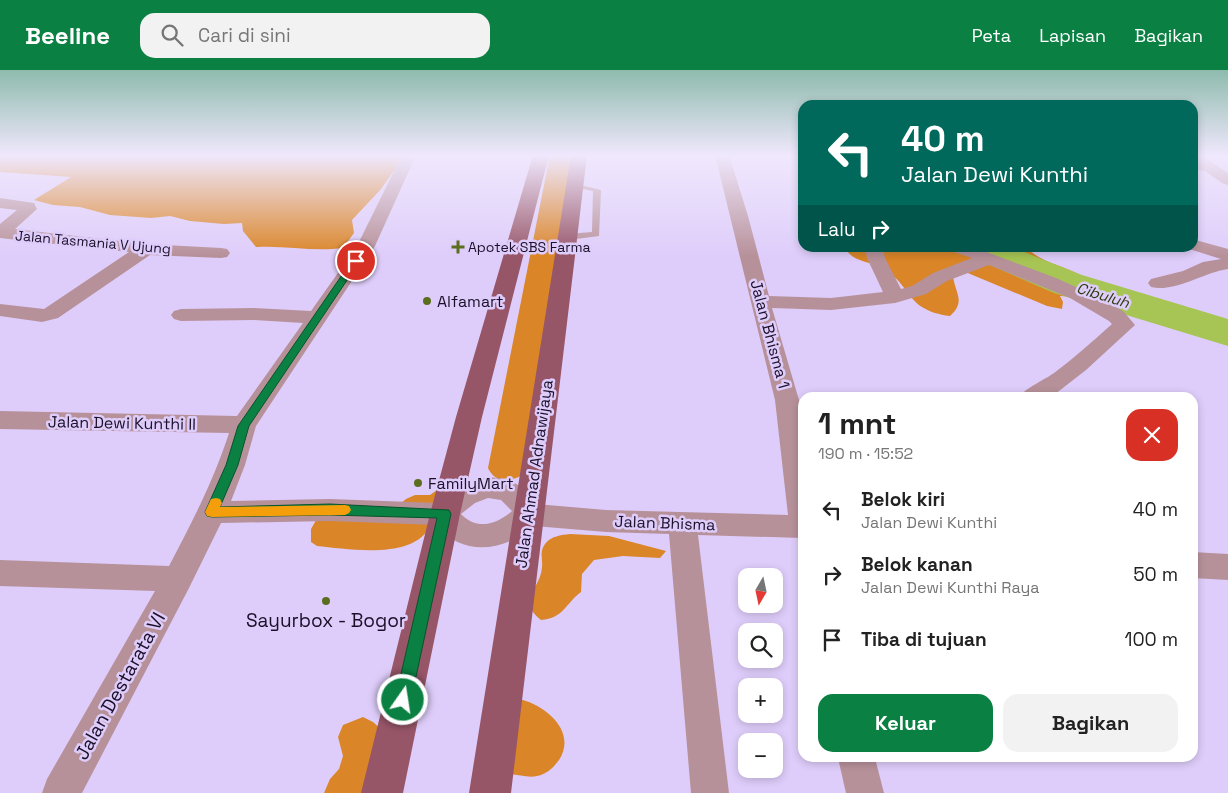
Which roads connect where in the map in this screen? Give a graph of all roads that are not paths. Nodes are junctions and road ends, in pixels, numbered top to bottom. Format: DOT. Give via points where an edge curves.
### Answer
graph roads {
  1 [pos="393,189"];
  2 [pos="532,189"];
  3 [pos="575,189"];
  4 [pos="732,189"];
  5 [pos="0,203"];
  6 [pos="1198,246"];
  7 [pos="146,249"];
  8 [pos="875,252"];
  9 [pos="972,252"];
  10 [pos="221,253"];
  11 [pos="1228,256"];
  12 [pos="990,258"];
  13 [pos="1228,263"];
  14 [pos="1158,283"];
  15 [pos="895,297"];
  16 [pos="760,302"];
  17 [pos="0,310"];
  18 [pos="181,316"];
  19 [pos="316,318"];
  20 [pos="1039,392"];
  21 [pos="795,400"];
  22 [pos="0,420"];
  23 [pos="244,426"];
  24 [pos="798,450"];
  25 [pos="212,512"];
  26 [pos="445,514"];
  27 [pos="528,514"];
  28 [pos="682,524"];
  29 [pos="798,527"];
  30 [pos="1198,565"];
  31 [pos="1228,567"];
  32 [pos="0,573"];
  33 [pos="178,579"];
  34 [pos="858,762"];
  35 [pos="61,793"];
  36 [pos="382,793"];
  37 [pos="490,793"];
  38 [pos="710,793"];
  39 [pos="865,793"];
  1 -- 19 [label="street, Jalan Destarata VI" via="366,246"];
  2 -- 26 [label="main road"];
  3 -- 27 [label="main road, Jalan Ahmad Adnawijaya"];
  4 -- 16 [label="street, Jalan Bhisma 1"];
  5 -- 7 [label="street, Jalan Tasmania V Ujung" via="29,209 3,233"];
  6 -- 11 [label="street"];
  7 -- 10 [label="street, Jalan Tasmania V Ujung"];
  7 -- 17 [label="street" via="51,314 42,316"];
  8 -- 15 [label="street"];
  9 -- 12 [label="street"];
  12 -- 15 [label="street" via="940,276 919,290"];
  12 -- 20 [label="street" via="1085,298 1123,321 1124,325 1107,340"];
  13 -- 14 [label="street"];
  15 -- 16 [label="street" via="831,304"];
  16 -- 21 [label="street, Jalan Bhisma 1"];
  18 -- 19 [label="street" via="254,314"];
  19 -- 23 [label="street, Jalan Destarata VI"];
  21 -- 24 [label="street, Jalan Bhisma 1"];
  22 -- 23 [label="street, Jalan Dewi Kunthi II"];
  23 -- 25 [label="street, Jalan Destarata VI"];
  25 -- 26 [label="street" via="330,510"];
  25 -- 33 [label="street, Jalan Destarata VI"];
  26 -- 27 [label="street" via="452,526 465,534 482,537 500,534 516,526"];
  26 -- 27 [label="street" via="467,492 482,488 499,488 512,493 523,502"];
  26 -- 36 [label="main road"];
  27 -- 28 [label="street, Jalan Bhisma"];
  27 -- 37 [label="main road, Jalan Ahmad Adnawijaya"];
  28 -- 29 [label="street, Jalan Bhisma"];
  28 -- 38 [label="street"];
  30 -- 31 [label="street"];
  32 -- 33 [label="street"];
  33 -- 35 [label="street, Jalan Destarata VI"];
  34 -- 39 [label="street"];
}
